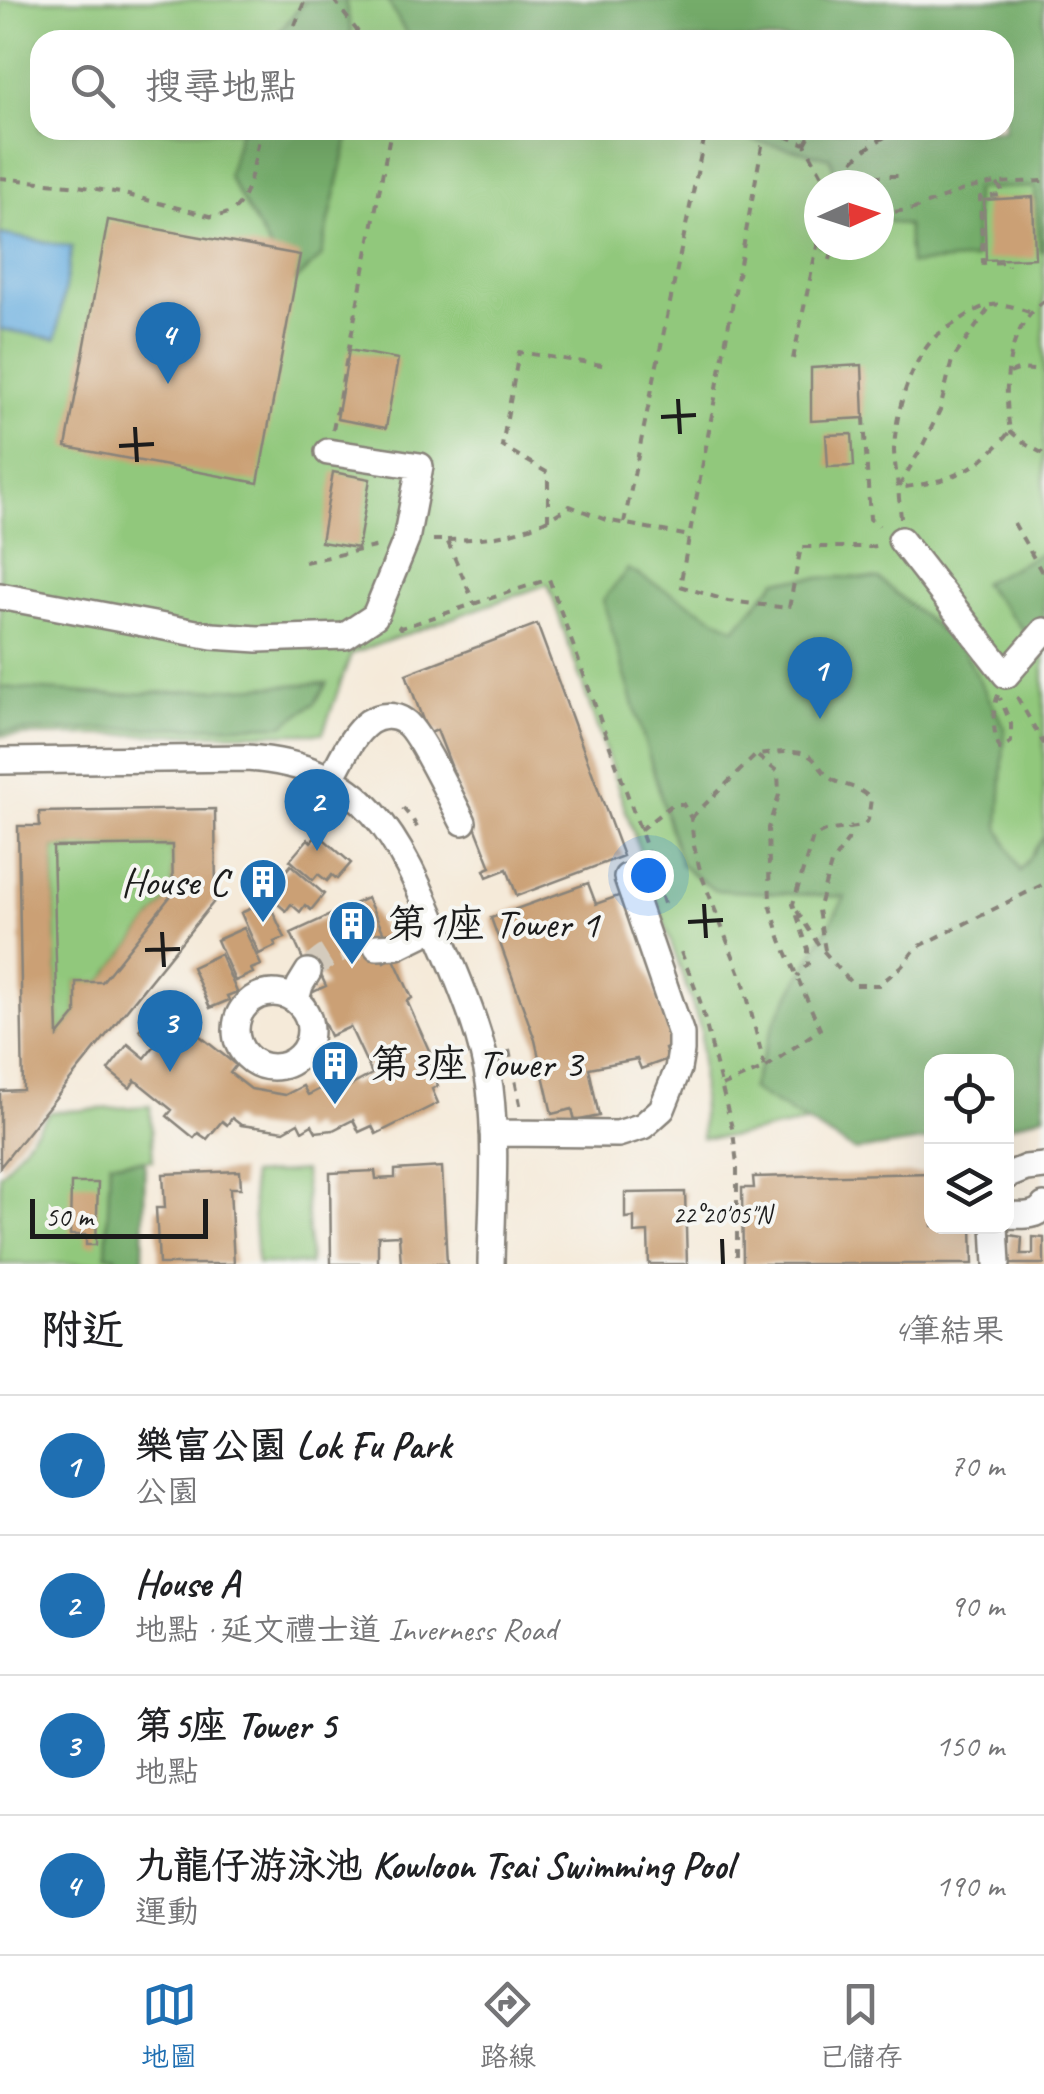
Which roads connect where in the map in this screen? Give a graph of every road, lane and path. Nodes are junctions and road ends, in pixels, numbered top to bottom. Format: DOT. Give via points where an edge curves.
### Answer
graph roads {
  1 [pos="305,0"];
  2 [pos="334,0"];
  3 [pos="294,30"];
  4 [pos="356,30"];
  5 [pos="258,140"];
  6 [pos="389,140"];
  7 [pos="704,140"];
  8 [pos="766,140"];
  9 [pos="795,140"];
  10 [pos="808,140"];
  11 [pos="877,140"];
  12 [pos="806,144"];
  13 [pos="821,170"];
  14 [pos="843,170"];
  15 [pos="894,176"];
  16 [pos="901,176"];
  17 [pos="0,178"];
  18 [pos="1044,181"];
  19 [pos="995,182"];
  20 [pos="894,212"];
  21 [pos="814,260"];
  22 [pos="1008,266"];
  23 [pos="1044,301"];
  24 [pos="992,304"];
  25 [pos="1029,312"];
  26 [pos="793,358"];
  27 [pos="608,366"];
  28 [pos="1044,371"];
  29 [pos="1008,374"];
  30 [pos="864,418"];
  31 [pos="1010,431"];
  32 [pos="328,452"];
  33 [pos="1044,454"];
  34 [pos="898,488"];
  35 [pos="548,520"];
  36 [pos="624,523"];
  37 [pos="1014,523"];
  38 [pos="890,533"];
  39 [pos="690,536"];
  40 [pos="446,540"];
  41 [pos="1044,576"];
  42 [pos="0,596"];
  43 [pos="376,616"];
  44 [pos="1044,631"];
  45 [pos="1002,685"];
  46 [pos="1044,744"];
  47 [pos="756,755"];
  48 [pos="0,761"];
  49 [pos="330,780"];
  50 [pos="402,807"];
  51 [pos="692,818"];
  52 [pos="463,822"];
  53 [pos="849,828"];
  54 [pos="640,830"];
  55 [pos="426,845"];
  56 [pos="627,877"];
  57 [pos="1044,884"];
  58 [pos="793,904"];
  59 [pos="670,922"];
  60 [pos="436,928"];
  61 [pos="676,938"];
  62 [pos="377,946"];
  63 [pos="826,954"];
  64 [pos="308,972"];
  65 [pos="797,976"];
  66 [pos="296,1000"];
  67 [pos="506,1041"];
  68 [pos="765,1068"];
  69 [pos="722,1086"];
  70 [pos="492,1133"];
  71 [pos="522,1133"];
  72 [pos="1044,1166"];
  73 [pos="1014,1173"];
  74 [pos="1044,1206"];
  75 [pos="1014,1214"];
  76 [pos="995,1234"];
  77 [pos="491,1264"];
  78 [pos="737,1264"];
  79 [pos="996,1264"];
  1 -- 3 [label="path"];
  2 -- 4 [label="path"];
  5 -- 17 [label="path" via="245,195 238,206 213,217 92,188"];
  6 -- 32 [label="path"];
  7 -- 36 [label="path"];
  8 -- 39 [label="path"];
  9 -- 12 [label="path"];
  10 -- 12 [label="path"];
  11 -- 14 [label="path"];
  12 -- 13 [label="path"];
  15 -- 16 [label="path"];
  18 -- 19 [label="path"];
  19 -- 20 [label="path"];
  19 -- 22 [label="path" via="1002,195 980,197 983,263"];
  21 -- 26 [label="path"];
  23 -- 25 [label="path"];
  24 -- 25 [label="path"];
  24 -- 34 [label="path" via="952,360 940,410"];
  24 -- 34 [label="path" via="934,338 916,364 900,409"];
  25 -- 29 [label="path" via="1014,339"];
  27 -- 35 [label="path" via="519,352 502,446 548,473"];
  28 -- 29 [label="path"];
  29 -- 31 [label="path"];
  30 -- 38 [label="path" via="870,519"];
  31 -- 33 [label="path"];
  31 -- 34 [label="path" via="993,453 963,472"];
  32 -- 43 [label="street" via="420,466 406,540"];
  34 -- 38 [label="path"];
  35 -- 36 [label="path" via="570,506"];
  35 -- 40 [label="path" via="503,536"];
  36 -- 39 [label="path"];
  37 -- 41 [label="path"];
  38 -- 39 [label="path" via="870,547 801,547 788,608 728,601 680,586"];
  38 -- 45 [label="street"];
  42 -- 43 [label="street" via="258,639 346,636"];
  43 -- 54 [label="path" via="402,628 549,579"];
  44 -- 45 [label="street"];
  45 -- 45 [label="path" via="1011,742 1000,749 993,734"];
  45 -- 46 [label="path"];
  47 -- 51 [label="path"];
  47 -- 53 [label="path" via="802,752 824,775 862,789 870,799 868,820"];
  47 -- 65 [label="path" via="778,772 779,795 768,828 770,904"];
  48 -- 49 [label="street" via="246,758 276,760"];
  49 -- 52 [label="street" via="359,731 372,719 390,716 407,722 418,737"];
  49 -- 60 [label="street" via="394,838"];
  50 -- 55 [label="path"];
  51 -- 54 [label="path" via="683,804 673,804"];
  51 -- 68 [label="path" via="701,874 744,984"];
  53 -- 58 [label="path" via="813,838"];
  53 -- 63 [label="path" via="818,910"];
  54 -- 59 [label="path"];
  56 -- 71 [label="street" via="681,1034 668,1098 653,1119 631,1132"];
  57 -- 63 [label="path" via="916,948 879,985 853,985"];
  58 -- 63 [label="path"];
  58 -- 65 [label="path" via="808,949 808,964"];
  60 -- 62 [label="street" via="397,946"];
  60 -- 70 [label="street" via="478,1032"];
  61 -- 69 [label="path"];
  64 -- 66 [label="street"];
  65 -- 68 [label="path" via="820,1029"];
  67 -- 71 [label="path"];
  68 -- 69 [label="path"];
  69 -- 78 [label="path" via="737,1164"];
  70 -- 71 [label="street"];
  70 -- 77 [label="street"];
  72 -- 73 [label="street"];
  74 -- 75 [label="street"];
  76 -- 79 [label="street"];
}
